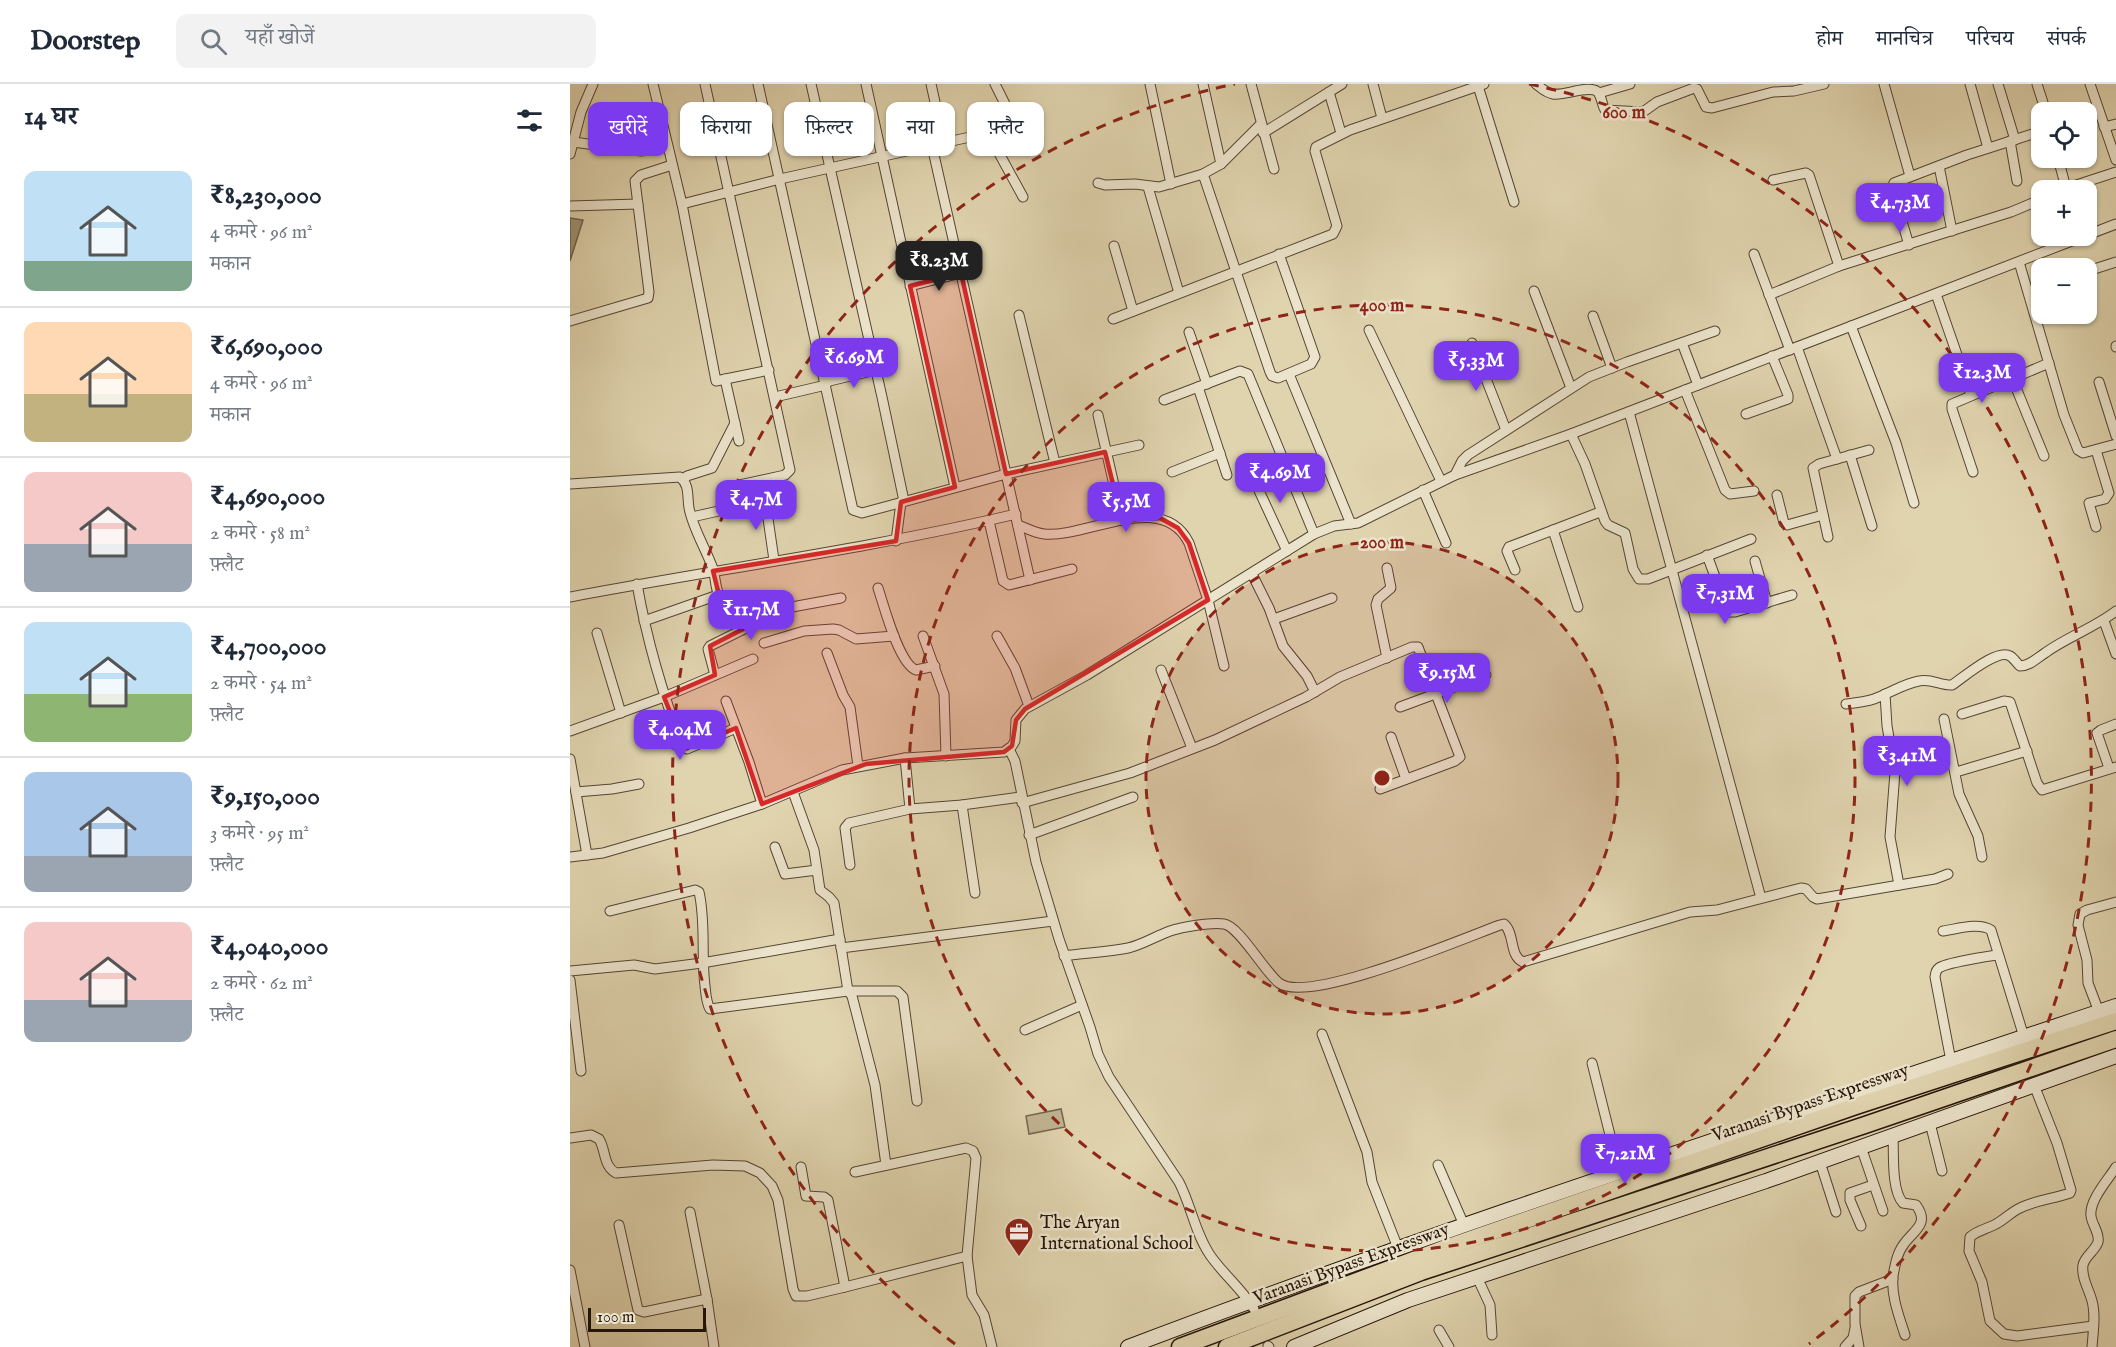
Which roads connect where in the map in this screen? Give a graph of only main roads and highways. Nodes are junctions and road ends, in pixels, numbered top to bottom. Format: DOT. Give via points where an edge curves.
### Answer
graph roads {
  1 [pos="2116,1021"];
  2 [pos="2116,1039"];
  3 [pos="1180,1347"];
  4 [pos="1227,1347"];
  1 -- 3 [label="highway, Varanasi Bypass Expressway" via="1451,1246"];
  2 -- 4 [label="highway, Varanasi Bypass Expressway" via="1420,1272"];
}
